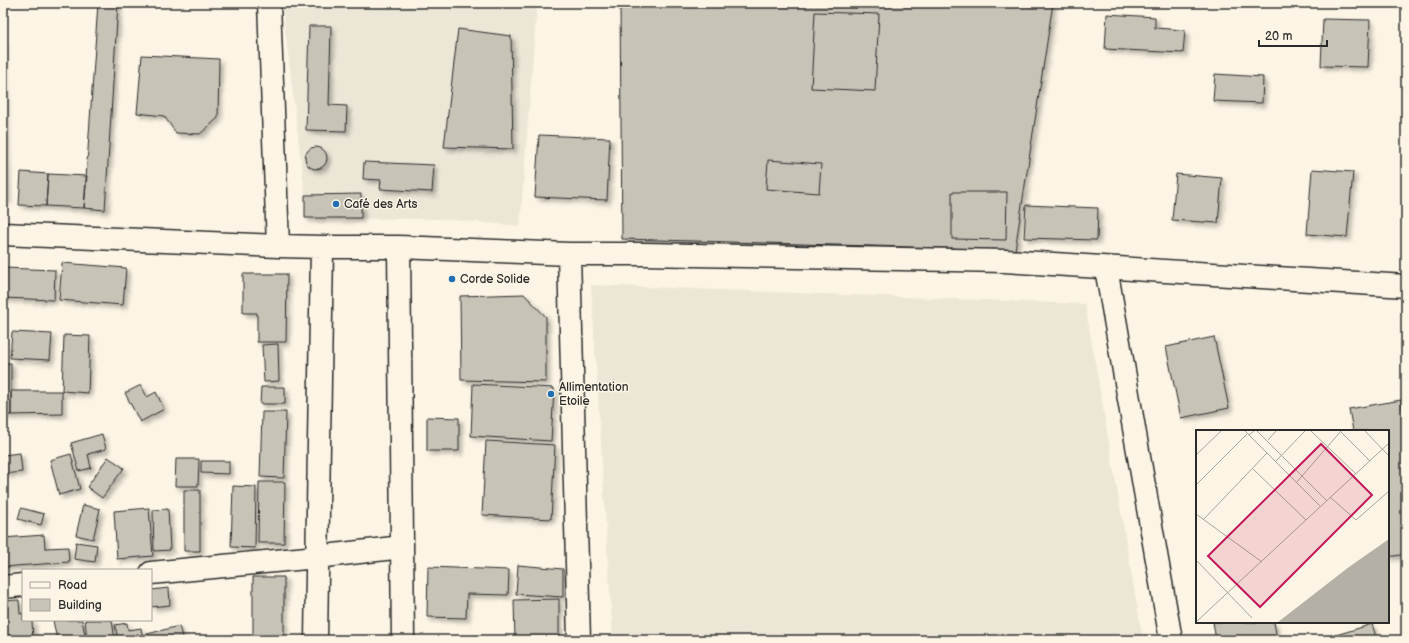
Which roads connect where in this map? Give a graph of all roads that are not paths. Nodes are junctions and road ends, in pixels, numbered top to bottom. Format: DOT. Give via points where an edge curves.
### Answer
graph roads {
  1 [pos="269,3"];
  2 [pos="3,234"];
  3 [pos="278,246"];
  4 [pos="322,247"];
  5 [pos="399,247"];
  6 [pos="569,254"];
  7 [pos="1106,268"];
  8 [pos="1406,286"];
  9 [pos="402,546"];
  10 [pos="317,557"];
  11 [pos="152,573"];
  12 [pos="22,585"];
  13 [pos="3,587"];
  14 [pos="316,640"];
  15 [pos="403,640"];
  16 [pos="579,640"];
  17 [pos="1171,640"];
  1 -- 3 [label="street"];
  2 -- 3 [label="street"];
  3 -- 4 [label="street"];
  4 -- 5 [label="street"];
  4 -- 10 [label="street"];
  5 -- 6 [label="street"];
  5 -- 9 [label="street"];
  6 -- 7 [label="street" via="1004,261"];
  6 -- 16 [label="street"];
  7 -- 8 [label="street"];
  7 -- 17 [label="street"];
  9 -- 10 [label="street"];
  9 -- 15 [label="street"];
  10 -- 11 [label="street"];
  10 -- 14 [label="street"];
  12 -- 13 [label="street"];
}
